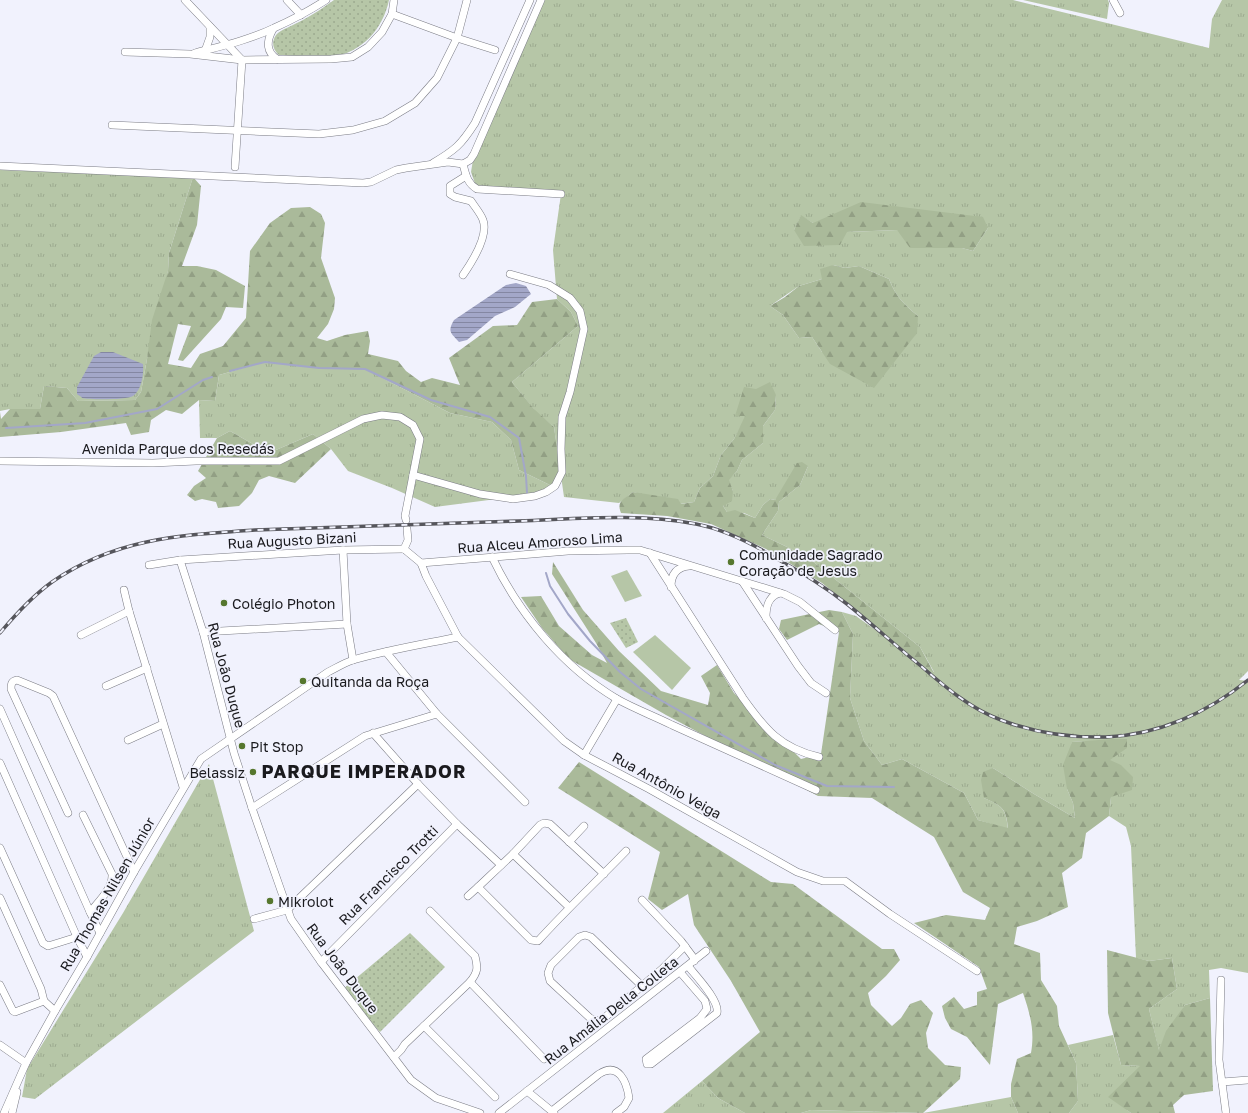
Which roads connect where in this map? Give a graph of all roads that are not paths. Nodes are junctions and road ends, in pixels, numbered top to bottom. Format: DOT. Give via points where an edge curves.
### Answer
graph roads {
  1 [pos="185,0"];
  2 [pos="286,0"];
  3 [pos="326,0"];
  4 [pos="394,0"];
  5 [pos="467,0"];
  6 [pos="530,0"];
  7 [pos="541,0"];
  8 [pos="1113,0"];
  9 [pos="1120,13"];
  10 [pos="392,14"];
  11 [pos="301,15"];
  12 [pos="210,27"];
  13 [pos="273,29"];
  14 [pos="457,38"];
  15 [pos="227,45"];
  16 [pos="495,50"];
  17 [pos="205,51"];
  18 [pos="125,52"];
  19 [pos="190,54"];
  20 [pos="277,59"];
  21 [pos="242,60"];
  22 [pos="112,125"];
  23 [pos="238,129"];
  24 [pos="463,164"];
  25 [pos="430,165"];
  26 [pos="0,166"];
  27 [pos="235,167"];
  28 [pos="466,176"];
  29 [pos="561,194"];
  30 [pos="510,274"];
  31 [pos="464,275"];
  32 [pos="0,461"];
  33 [pos="413,475"];
  34 [pos="406,520"];
  35 [pos="407,529"];
  36 [pos="404,549"];
  37 [pos="343,550"];
  38 [pos="650,553"];
  39 [pos="492,557"];
  40 [pos="180,560"];
  41 [pos="421,563"];
  42 [pos="149,565"];
  43 [pos="692,566"];
  44 [pos="742,581"];
  45 [pos="671,587"];
  46 [pos="124,590"];
  47 [pos="780,593"];
  48 [pos="129,611"];
  49 [pos="766,618"];
  50 [pos="347,624"];
  51 [pos="835,630"];
  52 [pos="203,632"];
  53 [pos="81,634"];
  54 [pos="458,637"];
  55 [pos="386,652"];
  56 [pos="353,660"];
  57 [pos="147,668"];
  58 [pos="106,686"];
  59 [pos="826,693"];
  60 [pos="618,699"];
  61 [pos="0,709"];
  62 [pos="437,714"];
  63 [pos="164,724"];
  64 [pos="374,734"];
  65 [pos="231,739"];
  66 [pos="128,740"];
  67 [pos="584,755"];
  68 [pos="819,757"];
  69 [pos="0,762"];
  70 [pos="418,784"];
  71 [pos="183,787"];
  72 [pos="816,790"];
  73 [pos="525,802"];
  74 [pos="252,808"];
  75 [pos="68,813"];
  76 [pos="83,815"];
  77 [pos="457,824"];
  78 [pos="584,826"];
  79 [pos="569,842"];
  80 [pos="0,848"];
  81 [pos="626,851"];
  82 [pos="513,854"];
  83 [pos="501,865"];
  84 [pos="134,872"];
  85 [pos="604,874"];
  86 [pos="478,887"];
  87 [pos="468,896"];
  88 [pos="0,898"];
  89 [pos="642,900"];
  90 [pos="569,907"];
  91 [pos="287,910"];
  92 [pos="430,911"];
  93 [pos="90,912"];
  94 [pos="254,919"];
  95 [pos="100,933"];
  96 [pos="77,937"];
  97 [pos="684,946"];
  98 [pos="706,952"];
  99 [pos="87,957"];
  100 [pos="321,962"];
  101 [pos="691,963"];
  102 [pos="977,971"];
  103 [pos="680,972"];
  104 [pos="1221,980"];
  105 [pos="470,982"];
  106 [pos="641,985"];
  107 [pos="0,986"];
  108 [pos="44,1002"];
  109 [pos="55,1011"];
  110 [pos="424,1026"];
  111 [pos="0,1045"];
  112 [pos="392,1054"];
  113 [pos="544,1059"];
  114 [pos="26,1063"];
  115 [pos="21,1074"];
  116 [pos="1248,1080"];
  117 [pos="1222,1082"];
  118 [pos="527,1091"];
  119 [pos="495,1097"];
  120 [pos="553,1112"];
  121 [pos="4,1113"];
  122 [pos="12,1113"];
  123 [pos="480,1113"];
  124 [pos="499,1113"];
  125 [pos="616,1113"];
  126 [pos="1226,1113"];
  1 -- 12 [label="street"];
  2 -- 11 [label="street"];
  3 -- 11 [label="street"];
  4 -- 10 [label="street"];
  5 -- 14 [label="street"];
  6 -- 25 [label="street" via="475,124 464,140 451,152"];
  7 -- 24 [label="street" via="474,154"];
  8 -- 9 [label="street"];
  10 -- 14 [label="street"];
  10 -- 20 [label="street" via="382,32 368,48 352,57"];
  11 -- 13 [label="street"];
  12 -- 15 [label="street"];
  12 -- 17 [label="street" via="210,37"];
  13 -- 15 [label="street"];
  13 -- 20 [label="street" via="268,46 271,54"];
  14 -- 16 [label="street"];
  14 -- 23 [label="street" via="438,78 414,103 386,121 353,130 319,134"];
  15 -- 17 [label="street"];
  15 -- 21 [label="street"];
  17 -- 19 [label="street"];
  18 -- 19 [label="street"];
  19 -- 21 [label="street"];
  20 -- 21 [label="street"];
  21 -- 23 [label="street"];
  22 -- 23 [label="street"];
  23 -- 27 [label="street"];
  24 -- 25 [label="street" via="448,162"];
  24 -- 28 [label="street"];
  25 -- 26 [label="street" via="396,170 371,182 363,183"];
  28 -- 29 [label="street" via="470,184 477,189"];
  28 -- 31 [label="street" via="450,186 450,194 471,202 484,220 484,234"];
  30 -- 33 [label="street" via="549,285 570,298 580,311 584,329 562,417 562,472 555,486 546,492 513,500 480,494"];
  32 -- 33 [label="street, Avenida Parque dos Resedás" via="279,461 363,419 382,415 400,417 413,425 420,439"];
  33 -- 34 [label="street, Avenida Parque dos Resedás"];
  35 -- 36 [label="street" via="408,540"];
  36 -- 37 [label="street, Rua Augusto Bizani"];
  36 -- 41 [label="street, Rua Antônio Veiga"];
  37 -- 40 [label="street, Rua Augusto Bizani"];
  37 -- 50 [label="street"];
  38 -- 39 [label="street, Rua Alceu Amoroso Lima" via="640,550 568,551"];
  38 -- 43 [label="street, Rua Alceu Amoroso Lima"];
  38 -- 45 [label="street"];
  39 -- 41 [label="street, Rua Alceu Amoroso Lima"];
  39 -- 60 [label="street" via="518,604 540,632 590,680"];
  40 -- 42 [label="street, Rua Augusto Bizani"];
  40 -- 52 [label="street, Rua João Duque"];
  41 -- 54 [label="street, Rua Antônio Veiga"];
  43 -- 44 [label="street, Rua Alceu Amoroso Lima"];
  43 -- 45 [label="street" via="684,566 673,574"];
  44 -- 47 [label="street, Rua Alceu Amoroso Lima"];
  44 -- 49 [label="street"];
  45 -- 68 [label="street" via="743,698 769,731 791,748 803,754"];
  46 -- 48 [label="street"];
  47 -- 49 [label="street" via="768,602"];
  47 -- 51 [label="street, Rua Alceu Amoroso Lima" via="800,602"];
  48 -- 53 [label="street"];
  48 -- 57 [label="street"];
  49 -- 59 [label="street" via="811,683"];
  50 -- 52 [label="street"];
  50 -- 56 [label="street"];
  52 -- 65 [label="street, Rua João Duque"];
  54 -- 55 [label="street, Rua Thomas Nilsen Júnior"];
  54 -- 67 [label="street, Rua Antônio Veiga" via="564,741"];
  55 -- 56 [label="street, Rua Thomas Nilsen Júnior"];
  55 -- 62 [label="street"];
  56 -- 65 [label="street, Rua Thomas Nilsen Júnior" via="328,672"];
  57 -- 58 [label="street"];
  57 -- 63 [label="street"];
  60 -- 67 [label="street"];
  60 -- 72 [label="street"];
  61 -- 93 [label="street"];
  62 -- 64 [label="street"];
  62 -- 73 [label="street"];
  63 -- 66 [label="street"];
  63 -- 71 [label="street"];
  64 -- 70 [label="street"];
  64 -- 74 [label="street" via="365,736"];
  65 -- 71 [label="street, Rua Thomas Nilsen Júnior" via="201,759"];
  65 -- 74 [label="street, Rua João Duque"];
  67 -- 102 [label="street, Rua Antônio Veiga" via="797,872 823,881 845,881"];
  69 -- 96 [label="street"];
  70 -- 77 [label="street"];
  70 -- 91 [label="street"];
  71 -- 84 [label="street, Rua Thomas Nilsen Júnior"];
  74 -- 91 [label="street, Rua João Duque"];
  75 -- 84 [label="street" via="11,688 14,680 53,696"];
  76 -- 93 [label="street" via="112,874 110,886"];
  77 -- 83 [label="street"];
  77 -- 100 [label="street, Rua Francisco Trotti"];
  78 -- 79 [label="street"];
  79 -- 82 [label="street" via="550,824 544,823"];
  79 -- 85 [label="street"];
  80 -- 96 [label="street" via="43,943 48,946"];
  81 -- 85 [label="street"];
  82 -- 83 [label="street"];
  82 -- 90 [label="street"];
  83 -- 86 [label="street"];
  84 -- 95 [label="street, Rua Thomas Nilsen Júnior"];
  85 -- 90 [label="street"];
  86 -- 87 [label="street"];
  86 -- 90 [label="street" via="534,941 538,941"];
  88 -- 108 [label="street" via="42,989"];
  89 -- 97 [label="street, Rua Amália Della Colleta"];
  91 -- 94 [label="street"];
  91 -- 100 [label="street, Rua João Duque"];
  92 -- 105 [label="street" via="475,956 478,966 476,975"];
  93 -- 95 [label="street"];
  95 -- 99 [label="street, Rua Thomas Nilsen Júnior"];
  96 -- 99 [label="street"];
  97 -- 101 [label="street, Rua Amália Della Colleta" via="693,957"];
  97 -- 106 [label="street" via="662,969"];
  98 -- 101 [label="street"];
  99 -- 109 [label="street, Rua Thomas Nilsen Júnior"];
  100 -- 112 [label="street, Rua João Duque"];
  101 -- 103 [label="street, Rua Amália Della Colleta"];
  101 -- 103 [label="street" via="714,1000 717,1013 651,1064 646,1064 646,1059 700,1018 707,1009 705,1000"];
  103 -- 118 [label="street, Rua Amália Della Colleta"];
  104 -- 117 [label="street" via="1219,1060"];
  105 -- 110 [label="street"];
  105 -- 113 [label="street"];
  106 -- 106 [label="street" via="591,937 585,935 579,937 551,965 548,973 550,981 596,1021 603,1019"];
  107 -- 108 [label="street" via="15,1012"];
  108 -- 109 [label="street"];
  109 -- 114 [label="street, Rua Thomas Nilsen Júnior"];
  110 -- 112 [label="street" via="401,1050"];
  110 -- 119 [label="street"];
  111 -- 114 [label="street"];
  112 -- 123 [label="street, Rua João Duque" via="411,1080 436,1098"];
  114 -- 115 [label="street, Rua Thomas Nilsen Júnior"];
  115 -- 121 [label="street, Rua Thomas Nilsen Júnior"];
  115 -- 122 [label="street, Rua Thomas Nilsen Júnior"];
  116 -- 117 [label="street"];
  117 -- 126 [label="street"];
  118 -- 120 [label="street"];
  118 -- 124 [label="street, Rua Amália Della Colleta"];
  120 -- 125 [label="street" via="599,1074 609,1070 620,1074 630,1098"];
}
